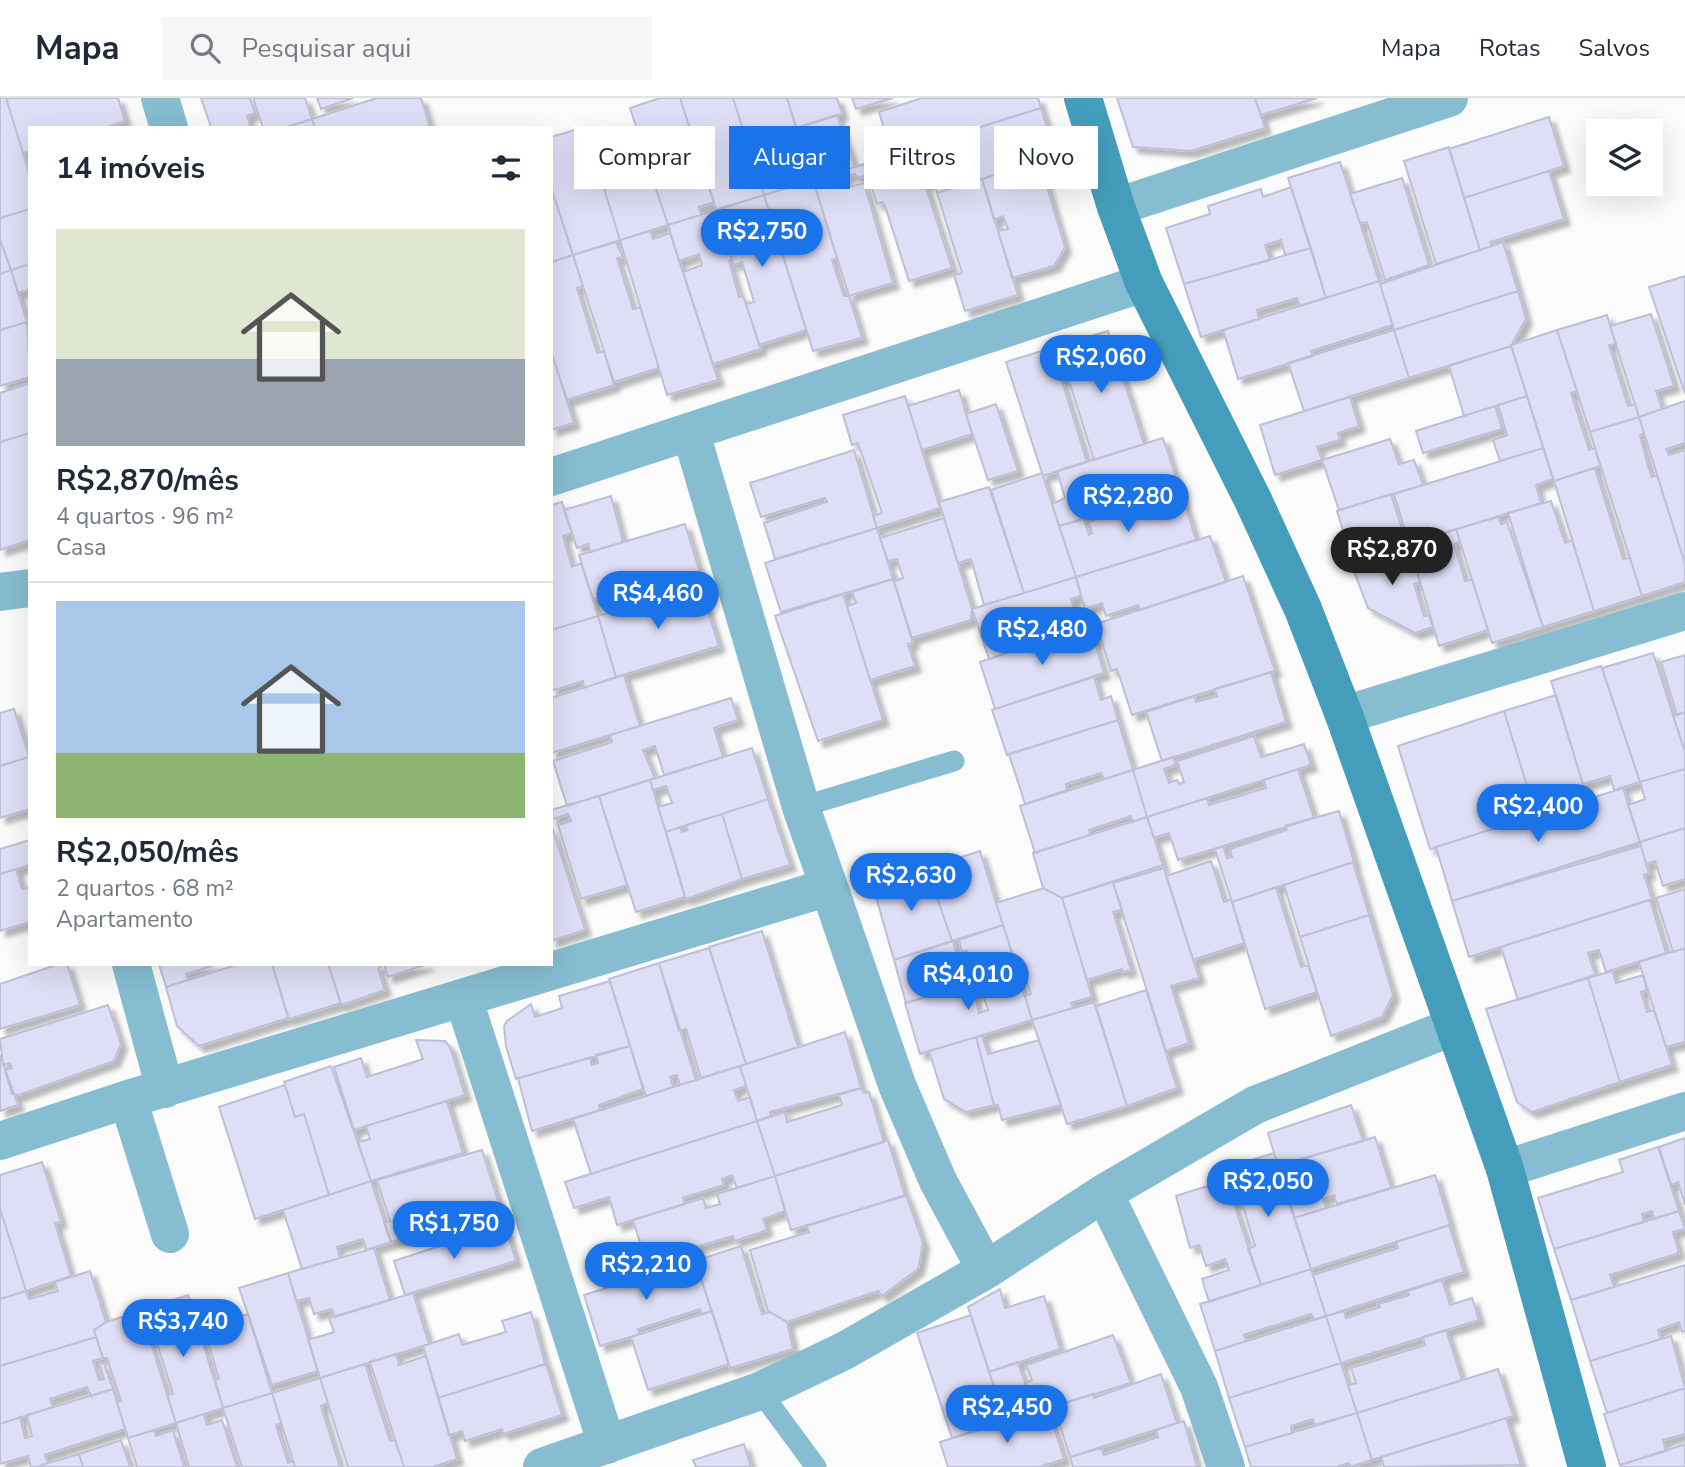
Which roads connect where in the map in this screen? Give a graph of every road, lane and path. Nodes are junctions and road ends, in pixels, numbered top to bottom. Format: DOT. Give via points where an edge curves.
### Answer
graph roads {
  1 [pos="160,98"];
  2 [pos="1083,98"];
  3 [pos="1426,102"];
  4 [pos="168,126"];
  5 [pos="1116,207"];
  6 [pos="1144,283"];
  7 [pos="691,433"];
  8 [pos="553,476"];
  9 [pos="28,589"];
  10 [pos="0,592"];
  11 [pos="1685,611"];
  12 [pos="1344,715"];
  13 [pos="954,761"];
  14 [pos="801,807"];
  15 [pos="829,887"];
  16 [pos="132,966"];
  17 [pos="464,1000"];
  18 [pos="1452,1027"];
  19 [pos="165,1089"];
  20 [pos="128,1099"];
  21 [pos="1685,1111"];
  22 [pos="0,1141"];
  23 [pos="1505,1169"];
  24 [pos="1104,1193"];
  25 [pos="170,1234"];
  26 [pos="986,1270"];
  27 [pos="760,1391"];
  28 [pos="607,1445"];
  29 [pos="542,1467"];
  30 [pos="816,1467"];
  31 [pos="1226,1467"];
  32 [pos="1587,1467"];
  1 -- 4 [label="street"];
  2 -- 5 [label="street"];
  3 -- 5 [label="street"];
  5 -- 6 [label="street"];
  6 -- 7 [label="street"];
  6 -- 12 [label="street" via="1259,512"];
  7 -- 8 [label="street"];
  7 -- 14 [label="street"];
  9 -- 10 [label="street"];
  11 -- 12 [label="street"];
  12 -- 18 [label="street"];
  13 -- 14 [label="lane"];
  14 -- 15 [label="street"];
  15 -- 17 [label="street"];
  15 -- 26 [label="street" via="897,1086 938,1181"];
  16 -- 19 [label="street"];
  17 -- 19 [label="street"];
  17 -- 28 [label="street"];
  18 -- 23 [label="street"];
  18 -- 24 [label="street" via="1255,1105"];
  19 -- 20 [label="street"];
  20 -- 22 [label="street"];
  20 -- 25 [label="street"];
  21 -- 23 [label="street"];
  23 -- 32 [label="street"];
  24 -- 26 [label="street"];
  24 -- 31 [label="street" via="1199,1387"];
  26 -- 27 [label="street" via="844,1351"];
  27 -- 28 [label="street"];
  27 -- 30 [label="lane"];
  28 -- 29 [label="street"];
}
